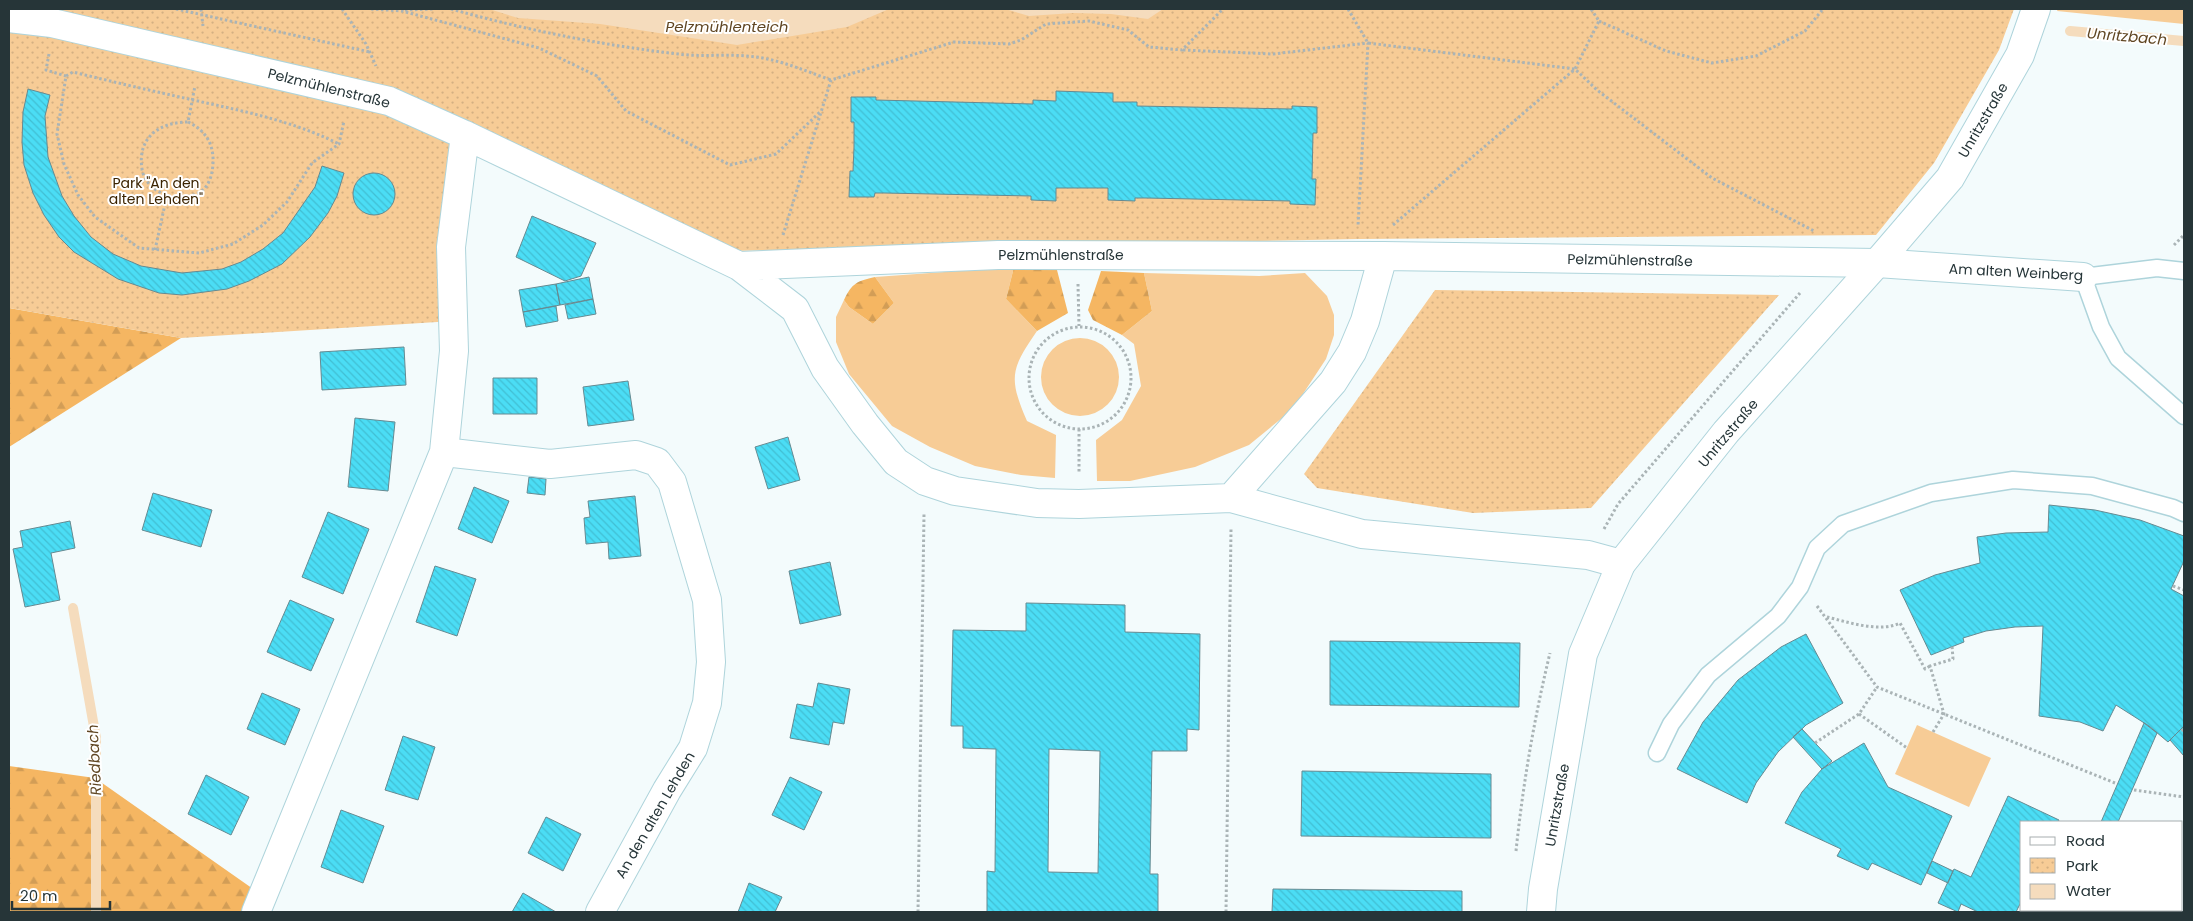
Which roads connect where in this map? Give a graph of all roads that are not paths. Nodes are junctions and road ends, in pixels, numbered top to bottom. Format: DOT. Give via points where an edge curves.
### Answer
graph roads {
  1 [pos="2036,9"];
  2 [pos="9,18"];
  3 [pos="465,135"];
  4 [pos="1384,256"];
  5 [pos="1878,263"];
  6 [pos="738,266"];
  7 [pos="2184,271"];
  8 [pos="2083,277"];
  9 [pos="2184,416"];
  10 [pos="444,452"];
  11 [pos="1231,498"];
  12 [pos="2184,513"];
  13 [pos="1621,564"];
  14 [pos="1657,752"];
  15 [pos="256,912"];
  16 [pos="600,912"];
  17 [pos="1541,912"];
  1 -- 5 [label="street, Unritzstraße" via="2020,55 1950,178"];
  2 -- 3 [label="street, Pelzmühlenstraße" via="52,23 389,102"];
  3 -- 6 [label="street, Pelzmühlenstraße"];
  3 -- 10 [label="street" via="451,247 454,351"];
  4 -- 5 [label="street, Pelzmühlenstraße"];
  4 -- 6 [label="street, Pelzmühlenstraße" via="998,255"];
  4 -- 11 [label="street" via="1352,352 1333,382"];
  5 -- 8 [label="street, Am alten Weinberg"];
  5 -- 13 [label="street, Unritzstraße" via="1726,432"];
  6 -- 11 [label="street, Pelzmühlenstraße" via="795,309 825,368 865,424 896,462 925,480 954,491 1037,503"];
  7 -- 8 [label="lane, Am alten Weinberg" via="2157,268"];
  8 -- 9 [label="lane" via="2101,327 2118,358"];
  10 -- 15 [label="street"];
  10 -- 16 [label="street, An den alten Lehden" via="550,464 636,455 657,462 672,482 708,600 711,662 707,703 693,748"];
  11 -- 13 [label="street, Pelzmühlenstraße" via="1362,534 1588,555"];
  12 -- 14 [label="lane" via="2092,486 2014,480 1931,493 1843,524 1817,548 1800,587 1778,616 1708,675 1671,724"];
  13 -- 17 [label="street, Unritzstraße" via="1583,654 1542,889"];
}
